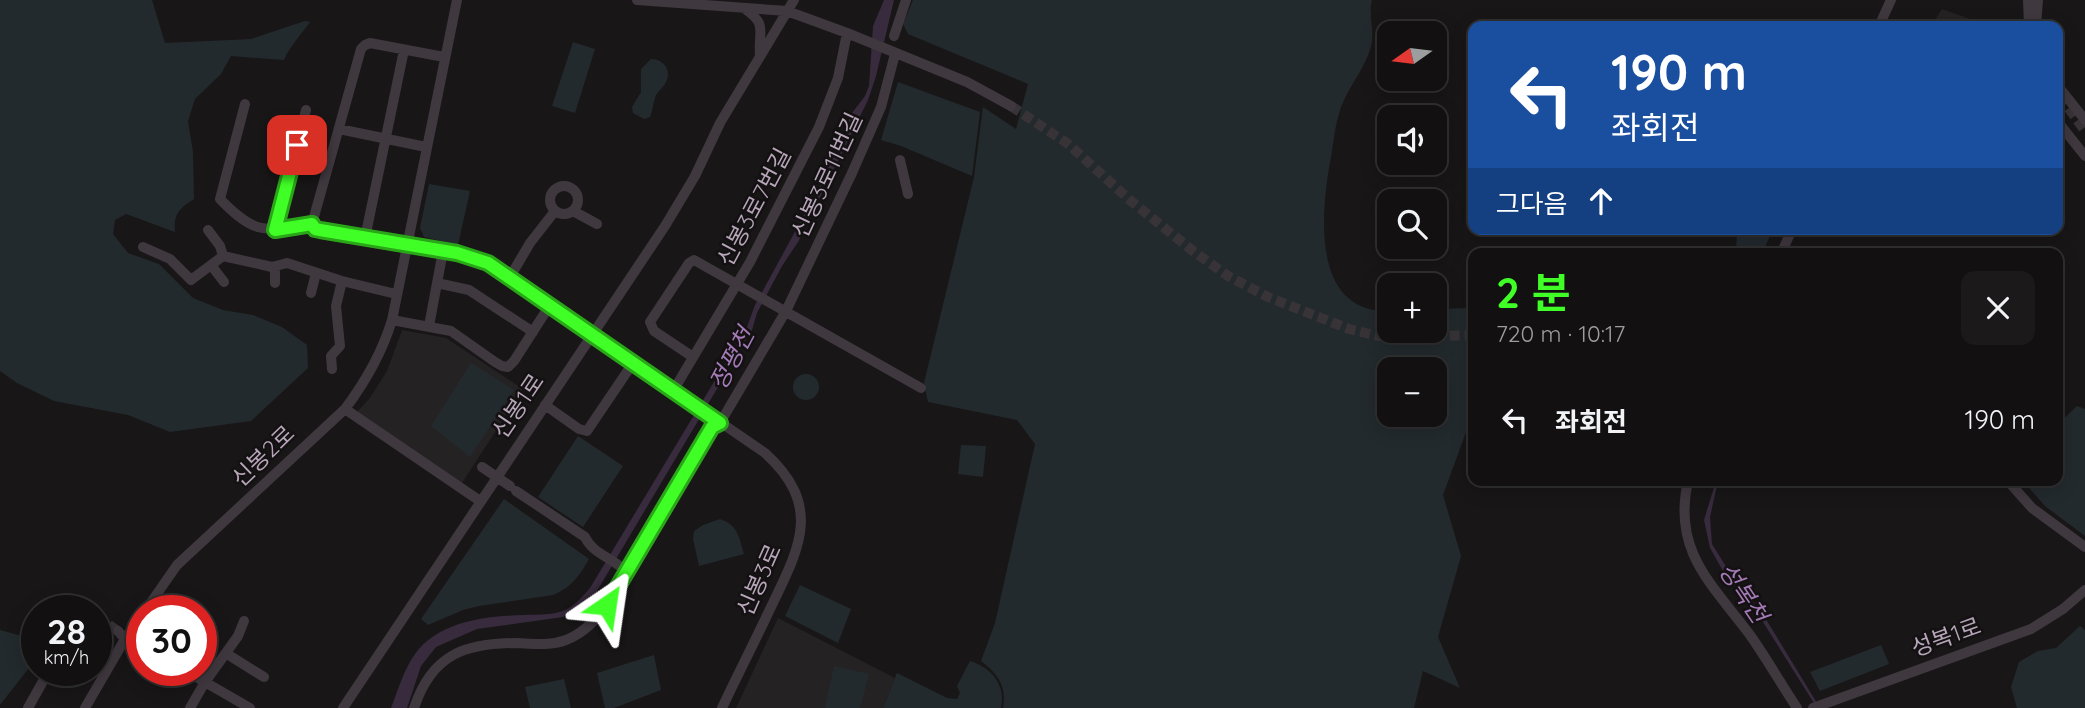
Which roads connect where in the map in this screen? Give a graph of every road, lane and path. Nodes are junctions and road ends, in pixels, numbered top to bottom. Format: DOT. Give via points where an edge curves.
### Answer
graph roads {
  1 [pos="457,0"];
  2 [pos="637,0"];
  3 [pos="794,0"];
  4 [pos="906,0"];
  5 [pos="1891,0"];
  6 [pos="2028,0"];
  7 [pos="2038,0"];
  8 [pos="743,7"];
  9 [pos="787,11"];
  10 [pos="1881,21"];
  11 [pos="2029,21"];
  12 [pos="2036,21"];
  13 [pos="847,33"];
  14 [pos="894,36"];
  15 [pos="404,50"];
  16 [pos="892,53"];
  17 [pos="760,56"];
  18 [pos="444,57"];
  19 [pos="2063,92"];
  20 [pos="2071,102"];
  21 [pos="245,104"];
  22 [pos="1012,106"];
  23 [pos="306,110"];
  24 [pos="2063,116"];
  25 [pos="2085,120"];
  26 [pos="2063,128"];
  27 [pos="339,129"];
  28 [pos="386,140"];
  29 [pos="426,147"];
  30 [pos="2085,156"];
  31 [pos="900,160"];
  32 [pos="908,194"];
  33 [pos="555,211"];
  34 [pos="573,211"];
  35 [pos="312,224"];
  36 [pos="597,224"];
  37 [pos="208,230"];
  38 [pos="275,230"];
  39 [pos="365,238"];
  40 [pos="406,244"];
  41 [pos="144,247"];
  42 [pos="443,251"];
  43 [pos="223,256"];
  44 [pos="211,265"];
  45 [pos="272,267"];
  46 [pos="316,273"];
  47 [pos="510,277"];
  48 [pos="342,281"];
  49 [pos="224,282"];
  50 [pos="275,283"];
  51 [pos="437,283"];
  52 [pos="741,287"];
  53 [pos="311,293"];
  54 [pos="396,294"];
  55 [pos="550,305"];
  56 [pos="782,309"];
  57 [pos="392,320"];
  58 [pos="429,326"];
  59 [pos="533,332"];
  60 [pos="592,335"];
  61 [pos="693,357"];
  62 [pos="633,363"];
  63 [pos="332,369"];
  64 [pos="921,388"];
  65 [pos="673,391"];
  66 [pos="545,405"];
  67 [pos="345,408"];
  68 [pos="716,420"];
  69 [pos="482,467"];
  70 [pos="1687,486"];
  71 [pos="2012,486"];
  72 [pos="480,501"];
  73 [pos="2085,547"];
  74 [pos="624,570"];
  75 [pos="2085,590"];
  76 [pos="156,595"];
  77 [pos="244,621"];
  78 [pos="126,631"];
  79 [pos="122,635"];
  80 [pos="126,638"];
  81 [pos="227,654"];
  82 [pos="217,667"];
  83 [pos="264,677"];
  84 [pos="40,686"];
  85 [pos="203,686"];
  86 [pos="212,686"];
  87 [pos="28,708"];
  88 [pos="85,708"];
  89 [pos="190,708"];
  90 [pos="250,708"];
  91 [pos="343,708"];
  92 [pos="414,708"];
  93 [pos="722,708"];
  94 [pos="1797,708"];
  95 [pos="1813,708"];
  1 -- 18 [label="street, 신봉2로"];
  2 -- 8 [label="street"];
  3 -- 9 [label="street"];
  4 -- 14 [label="street"];
  5 -- 10 [label="street"];
  6 -- 11 [label="street"];
  7 -- 12 [label="street"];
  8 -- 9 [label="street"];
  8 -- 17 [label="street" via="759,20"];
  9 -- 13 [label="street"];
  9 -- 17 [label="street, 신봉1로"];
  13 -- 16 [label="street"];
  13 -- 52 [label="street, 신봉3로7번길" via="838,78 823,118"];
  15 -- 18 [label="street"];
  15 -- 27 [label="street" via="365,45"];
  15 -- 28 [label="street"];
  16 -- 22 [label="street" via="967,82"];
  16 -- 56 [label="street, 신봉3로11번길" via="890,77 876,120"];
  17 -- 60 [label="street, 신봉1로" via="665,226"];
  18 -- 29 [label="street, 신봉2로"];
  19 -- 20 [label="street"];
  20 -- 24 [label="street" via="2070,113"];
  20 -- 25 [label="street"];
  21 -- 38 [label="street" via="220,199 242,222"];
  23 -- 38 [label="street"];
  26 -- 30 [label="street"];
  27 -- 28 [label="street"];
  27 -- 35 [label="street"];
  28 -- 29 [label="street"];
  28 -- 39 [label="street"];
  29 -- 40 [label="street, 신봉2로"];
  31 -- 32 [label="street"];
  33 -- 34 [label="street"];
  33 -- 34 [label="street" via="550,198 564,186 577,197"];
  33 -- 47 [label="street"];
  34 -- 36 [label="street"];
  35 -- 38 [label="street"];
  35 -- 39 [label="street" via="315,229"];
  37 -- 43 [label="street"];
  39 -- 40 [label="street"];
  40 -- 42 [label="street"];
  40 -- 54 [label="street, 신봉2로"];
  41 -- 44 [label="street" via="170,259 191,280"];
  42 -- 47 [label="street" via="473,256"];
  42 -- 51 [label="street"];
  43 -- 44 [label="street"];
  43 -- 45 [label="street"];
  44 -- 49 [label="street"];
  45 -- 46 [label="street" via="287,262"];
  45 -- 50 [label="street"];
  46 -- 48 [label="street"];
  46 -- 53 [label="street"];
  47 -- 55 [label="street"];
  48 -- 54 [label="street"];
  48 -- 63 [label="street" via="336,306 340,346 331,356"];
  51 -- 58 [label="street"];
  51 -- 59 [label="street" via="469,290"];
  52 -- 56 [label="street"];
  52 -- 61 [label="street, 신봉3로7번길"];
  52 -- 61 [label="street" via="692,261 651,318 654,331"];
  54 -- 57 [label="street, 신봉2로"];
  55 -- 59 [label="street"];
  55 -- 60 [label="street"];
  56 -- 64 [label="street"];
  56 -- 68 [label="street, 신봉3로11번길"];
  57 -- 58 [label="street"];
  57 -- 67 [label="street, 신봉2로" via="376,362"];
  58 -- 59 [label="street" via="451,331 508,367"];
  60 -- 62 [label="street"];
  60 -- 66 [label="street, 신봉1로"];
  61 -- 65 [label="street, 신봉3로7번길"];
  62 -- 65 [label="street"];
  62 -- 66 [label="street" via="587,431"];
  65 -- 68 [label="street, 신봉3로"];
  66 -- 72 [label="street, 신봉1로"];
  67 -- 72 [label="street"];
  67 -- 76 [label="street, 신봉2로" via="177,565"];
  68 -- 74 [label="street, 신봉3로11번길"];
  68 -- 93 [label="street, 신봉3로" via="784,471 797,497 801,535 789,572"];
  69 -- 74 [label="street" via="585,537 591,547"];
  70 -- 94 [label="street" via="1685,521 1696,562"];
  71 -- 73 [label="street" via="2032,508"];
  72 -- 91 [label="street, 신봉1로"];
  74 -- 92 [label="street, 신봉3로11번길" via="590,626 569,639 546,645 481,646 452,653 426,679"];
  75 -- 95 [label="street, 성복1로" via="2031,629"];
  77 -- 81 [label="street"];
  78 -- 79 [label="street, 신봉2로"];
  79 -- 80 [label="street"];
  79 -- 88 [label="street, 신봉2로"];
  81 -- 82 [label="street"];
  81 -- 83 [label="street"];
  84 -- 87 [label="street"];
  85 -- 89 [label="street"];
  86 -- 90 [label="street"];
}
